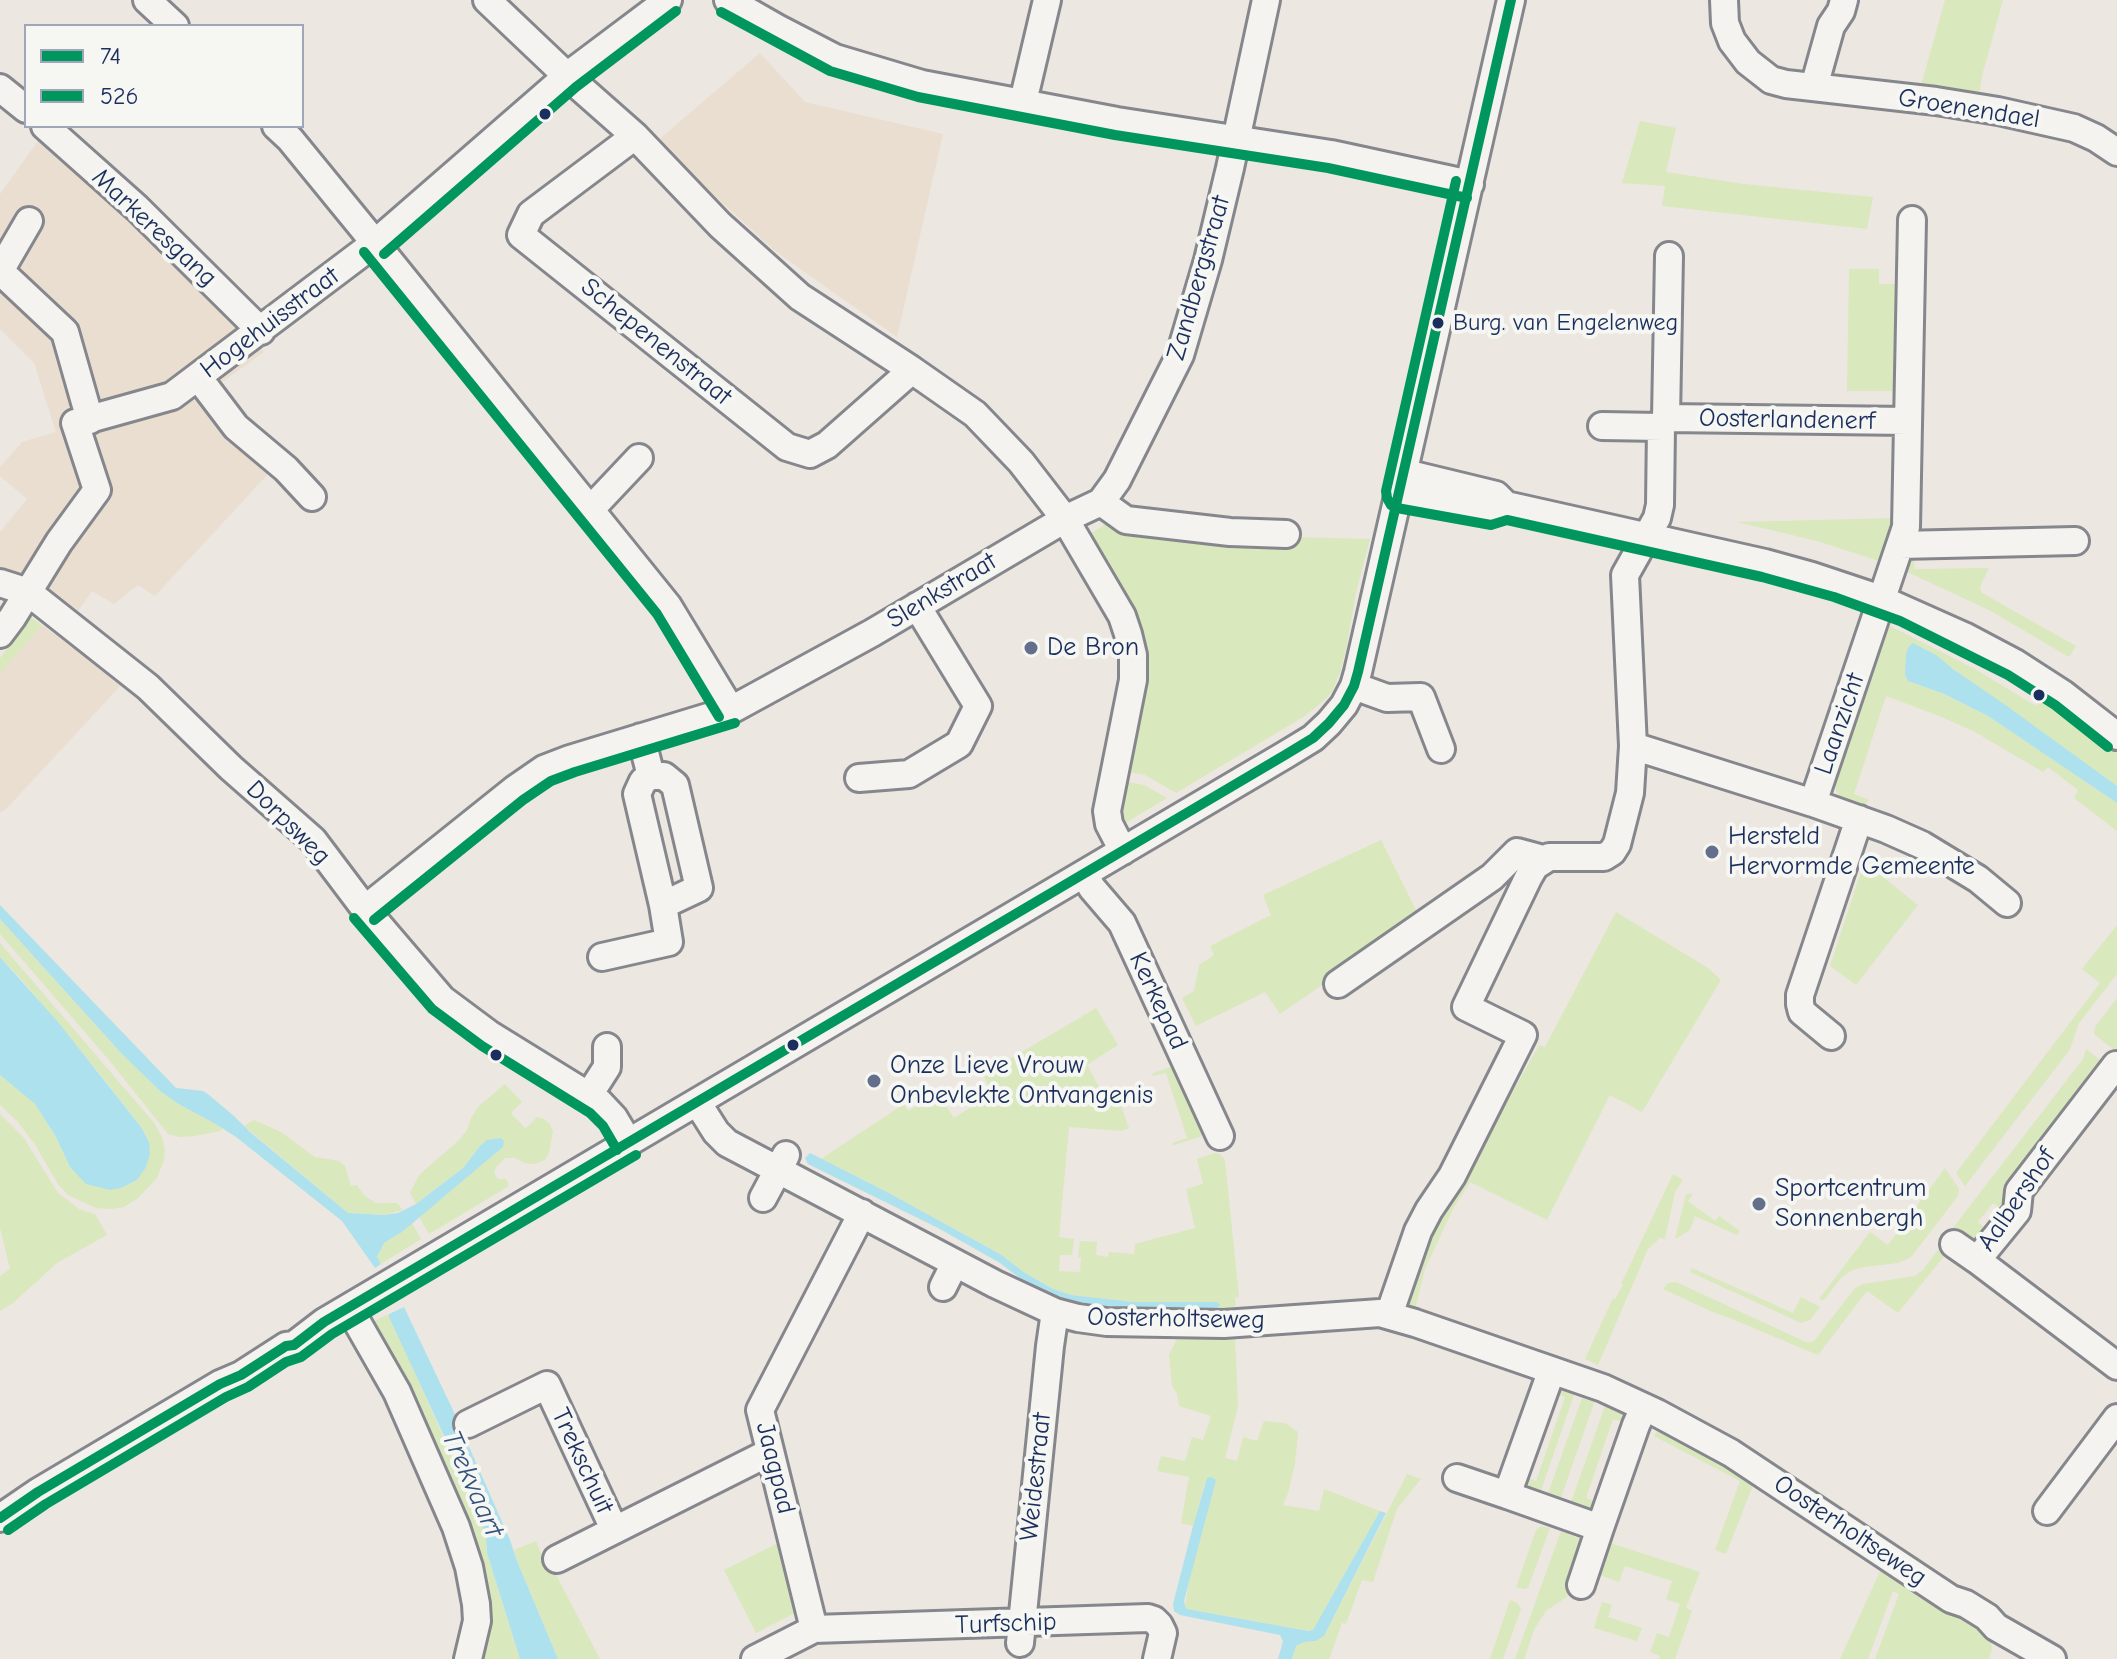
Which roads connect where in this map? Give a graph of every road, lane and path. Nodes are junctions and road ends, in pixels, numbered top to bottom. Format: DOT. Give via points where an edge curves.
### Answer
graph roads {
  1 [pos="147,0"];
  2 [pos="487,0"];
  3 [pos="668,0"];
  4 [pos="728,0"];
  5 [pos="1047,0"];
  6 [pos="1266,0"];
  7 [pos="1511,0"];
  8 [pos="1724,0"];
  9 [pos="1842,9"];
  10 [pos="173,24"];
  11 [pos="567,76"];
  12 [pos="1814,87"];
  13 [pos="0,88"];
  14 [pos="1023,102"];
  15 [pos="24,107"];
  16 [pos="47,128"];
  17 [pos="278,128"];
  18 [pos="635,136"];
  19 [pos="1236,140"];
  20 [pos="2117,152"];
  21 [pos="1470,184"];
  22 [pos="1912,220"];
  23 [pos="29,221"];
  24 [pos="375,243"];
  25 [pos="1669,256"];
  26 [pos="0,271"];
  27 [pos="261,331"];
  28 [pos="912,370"];
  29 [pos="198,377"];
  30 [pos="90,420"];
  31 [pos="1908,421"];
  32 [pos="1663,422"];
  33 [pos="1602,426"];
  34 [pos="639,458"];
  35 [pos="1402,484"];
  36 [pos="312,497"];
  37 [pos="1101,502"];
  38 [pos="589,511"];
  39 [pos="1065,519"];
  40 [pos="1286,534"];
  41 [pos="1647,536"];
  42 [pos="2075,541"];
  43 [pos="1900,545"];
  44 [pos="0,583"];
  45 [pos="28,592"];
  46 [pos="1881,599"];
  47 [pos="917,606"];
  48 [pos="0,634"];
  49 [pos="1354,686"];
  50 [pos="731,710"];
  51 [pos="2117,736"];
  52 [pos="641,737"];
  53 [pos="1633,746"];
  54 [pos="1441,749"];
  55 [pos="651,776"];
  56 [pos="859,778"];
  57 [pos="1813,803"];
  58 [pos="1859,819"];
  59 [pos="1123,851"];
  60 [pos="1543,859"];
  61 [pos="1084,874"];
  62 [pos="2007,903"];
  63 [pos="663,905"];
  64 [pos="365,909"];
  65 [pos="602,957"];
  66 [pos="1338,984"];
  67 [pos="1831,1036"];
  68 [pos="607,1047"];
  69 [pos="2117,1067"];
  70 [pos="589,1095"];
  71 [pos="697,1102"];
  72 [pos="1220,1136"];
  73 [pos="629,1143"];
  74 [pos="782,1161"];
  75 [pos="763,1198"];
  76 [pos="862,1213"];
  77 [pos="1954,1244"];
  78 [pos="1977,1260"];
  79 [pos="955,1263"];
  80 [pos="943,1287"];
  81 [pos="358,1295"];
  82 [pos="1055,1312"];
  83 [pos="1389,1315"];
  84 [pos="2117,1366"];
  85 [pos="1549,1378"];
  86 [pos="1650,1406"];
  87 [pos="2117,1418"];
  88 [pos="468,1424"];
  89 [pos="770,1452"];
  90 [pos="1457,1478"];
  91 [pos="1507,1495"];
  92 [pos="7,1504"];
  93 [pos="2047,1511"];
  94 [pos="1600,1528"];
  95 [pos="614,1529"];
  96 [pos="557,1559"];
  97 [pos="1581,1585"];
  98 [pos="814,1629"];
  99 [pos="1020,1633"];
  100 [pos="468,1659"];
  101 [pos="755,1659"];
  102 [pos="1157,1659"];
  103 [pos="2052,1659"];
  1 -- 10 [label="street"];
  2 -- 11 [label="street"];
  3 -- 11 [label="street, Hogehuisstraat"];
  4 -- 14 [label="street" via="835,58 922,84"];
  5 -- 14 [label="street"];
  6 -- 19 [label="street, Zandbergstraat"];
  7 -- 21 [label="street"];
  8 -- 12 [label="street, Groenendael" via="1729,36 1755,69 1780,83"];
  9 -- 12 [label="street" via="1831,26"];
  11 -- 18 [label="street"];
  11 -- 24 [label="street, Hogehuisstraat"];
  12 -- 20 [label="street, Groenendael" via="1960,104 2064,125"];
  13 -- 15 [label="street"];
  14 -- 19 [label="street"];
  16 -- 27 [label="street, Markeresgang"];
  17 -- 24 [label="street"];
  18 -- 28 [label="street" via="720,225 800,297"];
  18 -- 28 [label="street, Schepenenstraat" via="531,214 521,235 798,451 810,454 827,445"];
  19 -- 21 [label="street"];
  19 -- 37 [label="street, Zandbergstraat" via="1180,355"];
  21 -- 35 [label="street"];
  22 -- 31 [label="street, Oosterlandenerf"];
  23 -- 26 [label="street"];
  24 -- 27 [label="street, Hogehuisstraat"];
  24 -- 38 [label="street"];
  25 -- 32 [label="street, Oosterlandenerf"];
  26 -- 30 [label="street" via="65,332"];
  27 -- 29 [label="street, Hogehuisstraat"];
  28 -- 39 [label="street" via="975,414"];
  29 -- 30 [label="street, Hogehuisstraat" via="172,396"];
  29 -- 36 [label="street" via="236,427"];
  30 -- 45 [label="street" via="75,423 97,490"];
  31 -- 32 [label="street, Oosterlandenerf"];
  31 -- 43 [label="street, Oosterlandenerf" via="1907,521"];
  32 -- 33 [label="street, Oosterlandenerf"];
  32 -- 41 [label="street, Oosterlandenerf" via="1660,505"];
  34 -- 38 [label="street"];
  35 -- 41 [label="street" via="1496,495 1506,505"];
  35 -- 49 [label="street"];
  37 -- 39 [label="street"];
  37 -- 40 [label="street" via="1126,520"];
  38 -- 50 [label="street" via="668,606"];
  39 -- 47 [label="street, Slenkstraat"];
  39 -- 59 [label="street" via="1122,616 1133,655 1133,680 1107,811"];
  41 -- 46 [label="street" via="1812,576"];
  41 -- 53 [label="street, Oosterlandenerf" via="1624,580"];
  42 -- 43 [label="street"];
  43 -- 46 [label="street, Oosterlandenerf"];
  44 -- 45 [label="street, Dorpsweg"];
  45 -- 48 [label="street"];
  45 -- 64 [label="street, Dorpsweg" via="148,687 313,840"];
  46 -- 51 [label="street" via="2015,663"];
  46 -- 57 [label="street, Laanzicht"];
  47 -- 50 [label="street, Slenkstraat"];
  47 -- 56 [label="street" via="978,706 959,744 909,774"];
  49 -- 54 [label="street" via="1387,698 1421,697"];
  49 -- 59 [label="street" via="1313,738"];
  50 -- 52 [label="street, Slenkstraat"];
  52 -- 55 [label="street"];
  52 -- 64 [label="street, Slenkstraat" via="544,769"];
  53 -- 57 [label="street"];
  53 -- 60 [label="street, Oosterlandenerf" via="1630,793 1616,848 1604,857"];
  55 -- 63 [label="street" via="637,794"];
  55 -- 63 [label="street" via="664,776 675,785 699,888"];
  57 -- 58 [label="street, Laanzicht"];
  58 -- 62 [label="street, Laanzicht" via="1922,845"];
  58 -- 67 [label="street" via="1800,995 1804,1015"];
  59 -- 61 [label="street"];
  60 -- 66 [label="street, Oosterlandenerf" via="1517,852 1492,877"];
  60 -- 83 [label="street" via="1466,1007 1523,1035 1418,1231"];
  61 -- 71 [label="street"];
  61 -- 72 [label="street, Kerkepad" via="1122,923"];
  63 -- 65 [label="street" via="669,942"];
  64 -- 70 [label="street, Dorpsweg" via="419,986 442,999 471,1034"];
  68 -- 70 [label="street" via="607,1067"];
  69 -- 78 [label="street, Aalbershof" via="2019,1191 2017,1211"];
  70 -- 73 [label="street, Dorpsweg" via="610,1111"];
  71 -- 73 [label="street"];
  71 -- 74 [label="street, Oosterholtseweg" via="722,1140"];
  73 -- 81 [label="street"];
  74 -- 75 [label="street"];
  74 -- 76 [label="street, Oosterholtseweg"];
  76 -- 79 [label="street, Oosterholtseweg"];
  76 -- 89 [label="street, Jaagpad" via="760,1410"];
  77 -- 78 [label="street, Aalbershof"];
  78 -- 84 [label="street, Aalbershof"];
  79 -- 80 [label="street"];
  79 -- 82 [label="street, Oosterholtseweg"];
  81 -- 92 [label="street" via="294,1345 220,1384 207,1405"];
  81 -- 100 [label="street" via="469,1567 476,1604"];
  82 -- 83 [label="street, Oosterholtseweg" via="1107,1322 1164,1324"];
  82 -- 99 [label="street, Weidestraat"];
  83 -- 86 [label="street, Oosterholtseweg" via="1613,1380"];
  85 -- 91 [label="street"];
  86 -- 94 [label="street" via="1636,1425"];
  86 -- 103 [label="street, Oosterholtseweg" via="1794,1485 1951,1599"];
  87 -- 93 [label="street"];
  88 -- 95 [label="street, Trekschuit" via="547,1385"];
  89 -- 95 [label="street, Trekschuit"];
  89 -- 98 [label="street, Jaagpad"];
  90 -- 91 [label="street"];
  91 -- 94 [label="street"];
  94 -- 97 [label="street"];
  95 -- 96 [label="street, Trekschuit"];
  98 -- 99 [label="street, Turfschip"];
  98 -- 101 [label="street"];
  99 -- 102 [label="street, Turfschip" via="1148,1618 1163,1633"];
}
